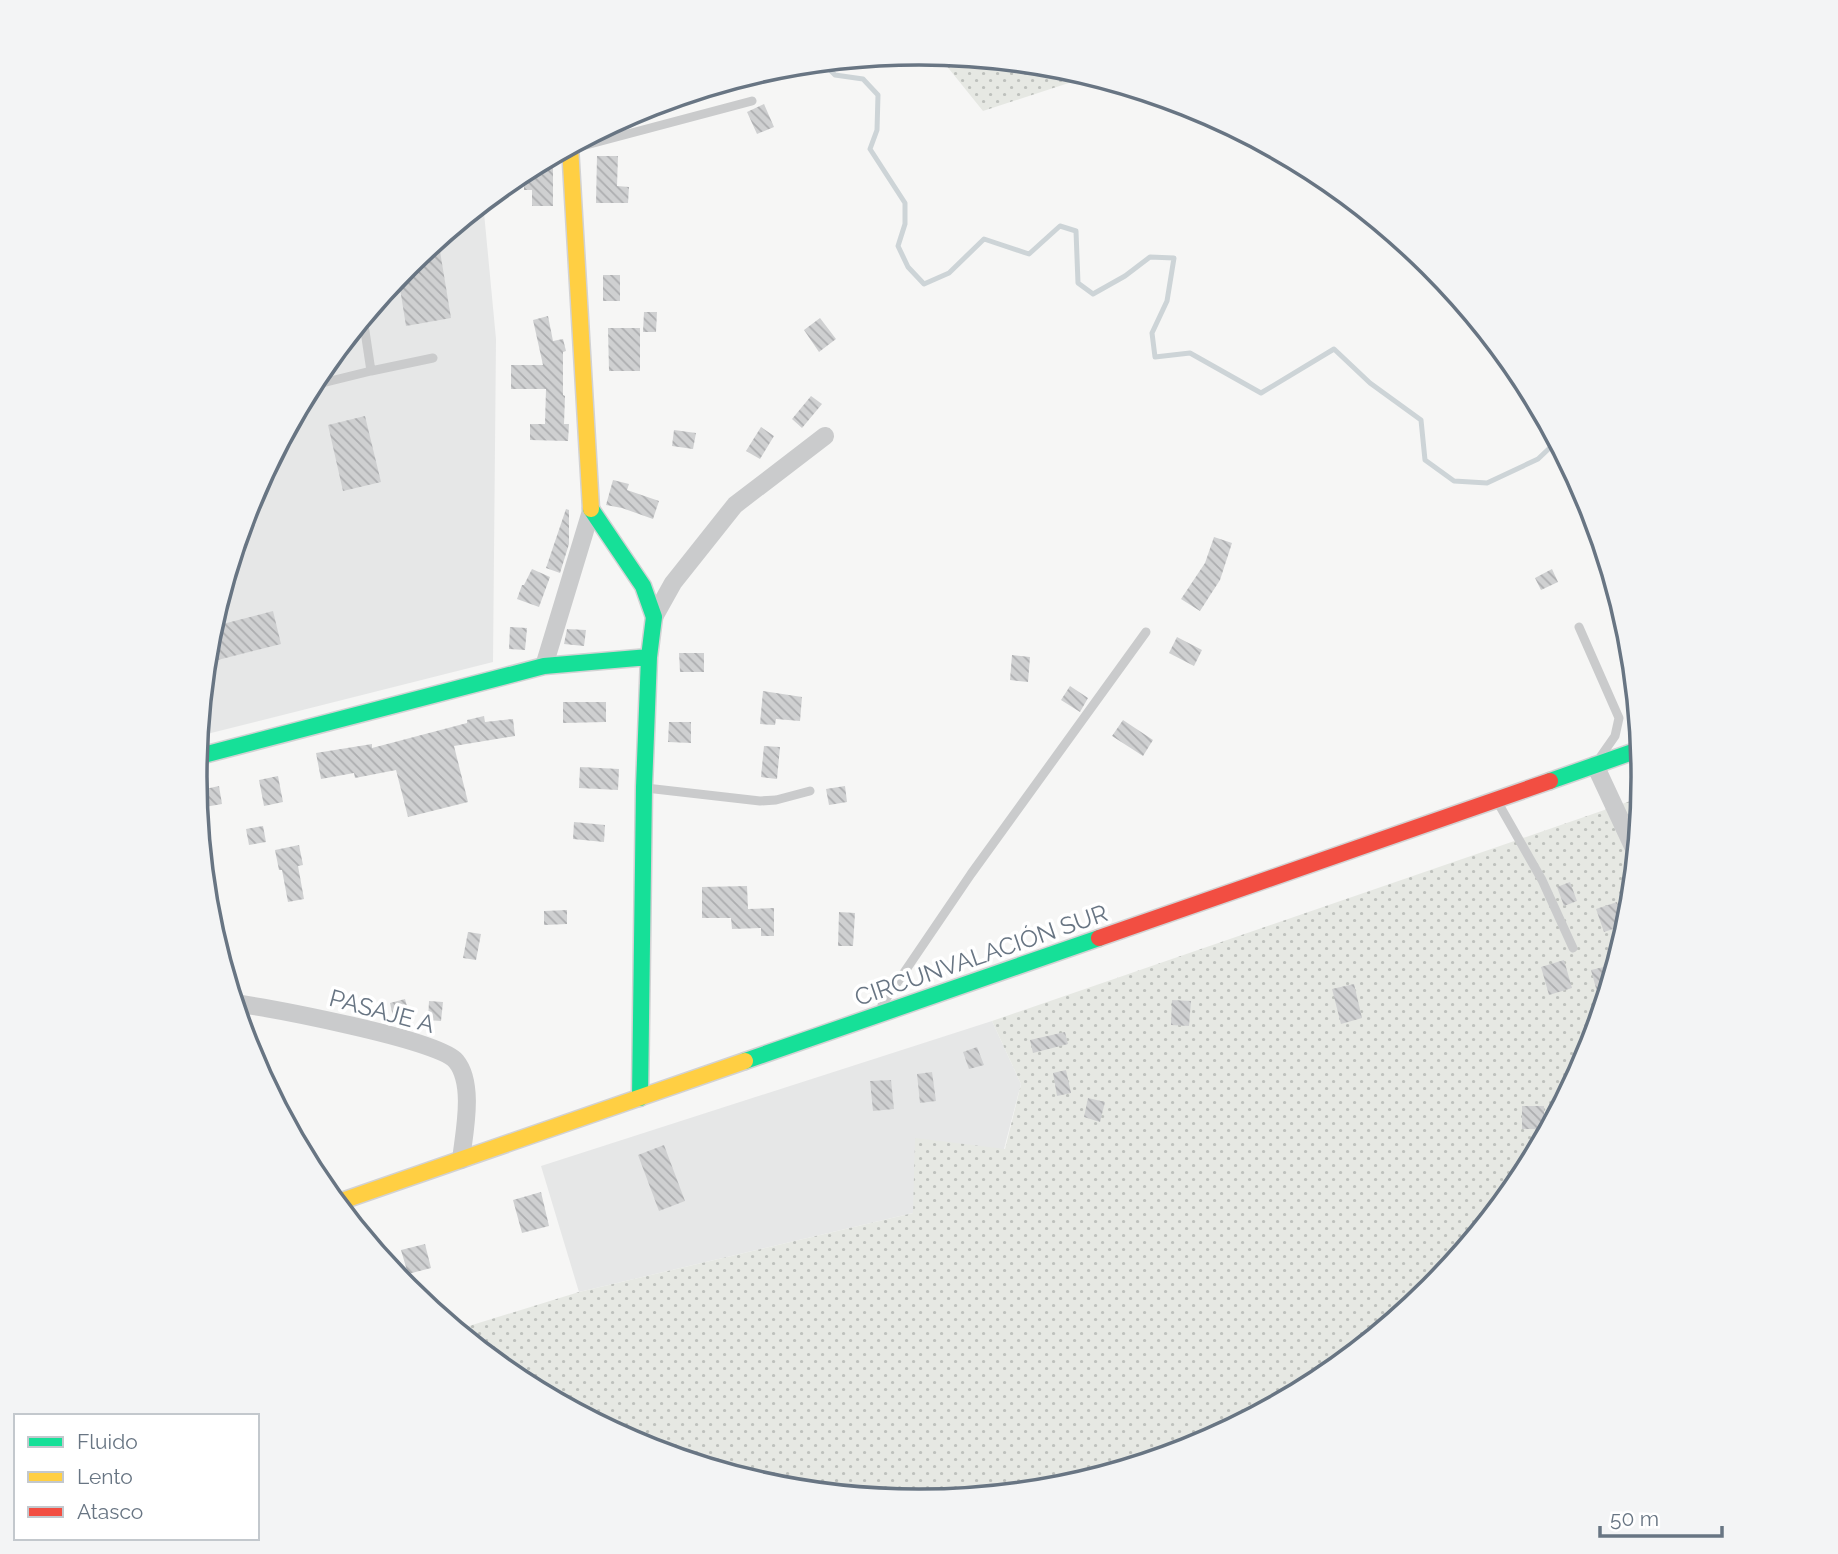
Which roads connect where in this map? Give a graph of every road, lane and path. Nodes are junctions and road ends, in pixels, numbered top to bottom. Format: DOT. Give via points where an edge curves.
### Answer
graph roads {
  1 [pos="752,101"];
  2 [pos="600,140"];
  3 [pos="570,156"];
  4 [pos="365,330"];
  5 [pos="433,358"];
  6 [pos="371,371"];
  7 [pos="326,382"];
  8 [pos="825,436"];
  9 [pos="592,511"];
  10 [pos="654,617"];
  11 [pos="1579,627"];
  12 [pos="1146,632"];
  13 [pos="649,657"];
  14 [pos="544,666"];
  15 [pos="1630,753"];
  16 [pos="207,754"];
  17 [pos="1595,765"];
  18 [pos="644,788"];
  19 [pos="810,791"];
  20 [pos="1496,799"];
  21 [pos="1629,837"];
  22 [pos="1573,948"];
  23 [pos="245,1005"];
  24 [pos="874,1017"];
  25 [pos="640,1098"];
  26 [pos="461,1160"];
  27 [pos="346,1200"];
  1 -- 2 [label="lane"];
  3 -- 9 [label="street"];
  4 -- 6 [label="lane"];
  5 -- 6 [label="lane"];
  6 -- 7 [label="lane"];
  8 -- 10 [label="street" via="735,505 673,583"];
  9 -- 10 [label="street" via="643,586"];
  9 -- 14 [label="street"];
  10 -- 13 [label="street"];
  11 -- 17 [label="lane" via="1619,718 1615,736"];
  12 -- 24 [label="lane"];
  13 -- 14 [label="street"];
  13 -- 18 [label="street"];
  14 -- 16 [label="street"];
  15 -- 17 [label="street, CIRCUNVALACIÓN SUR"];
  17 -- 20 [label="street, CIRCUNVALACIÓN SUR"];
  17 -- 21 [label="street"];
  18 -- 19 [label="lane" via="760,801"];
  18 -- 25 [label="street"];
  20 -- 22 [label="lane" via="1542,880"];
  20 -- 24 [label="street, CIRCUNVALACIÓN SUR"];
  23 -- 26 [label="street, PASAJE A" via="419,1043 450,1056 463,1075 468,1105"];
  24 -- 25 [label="street, CIRCUNVALACIÓN SUR"];
  25 -- 26 [label="street, CIRCUNVALACIÓN SUR"];
  26 -- 27 [label="street, CIRCUNVALACIÓN SUR"];
}
